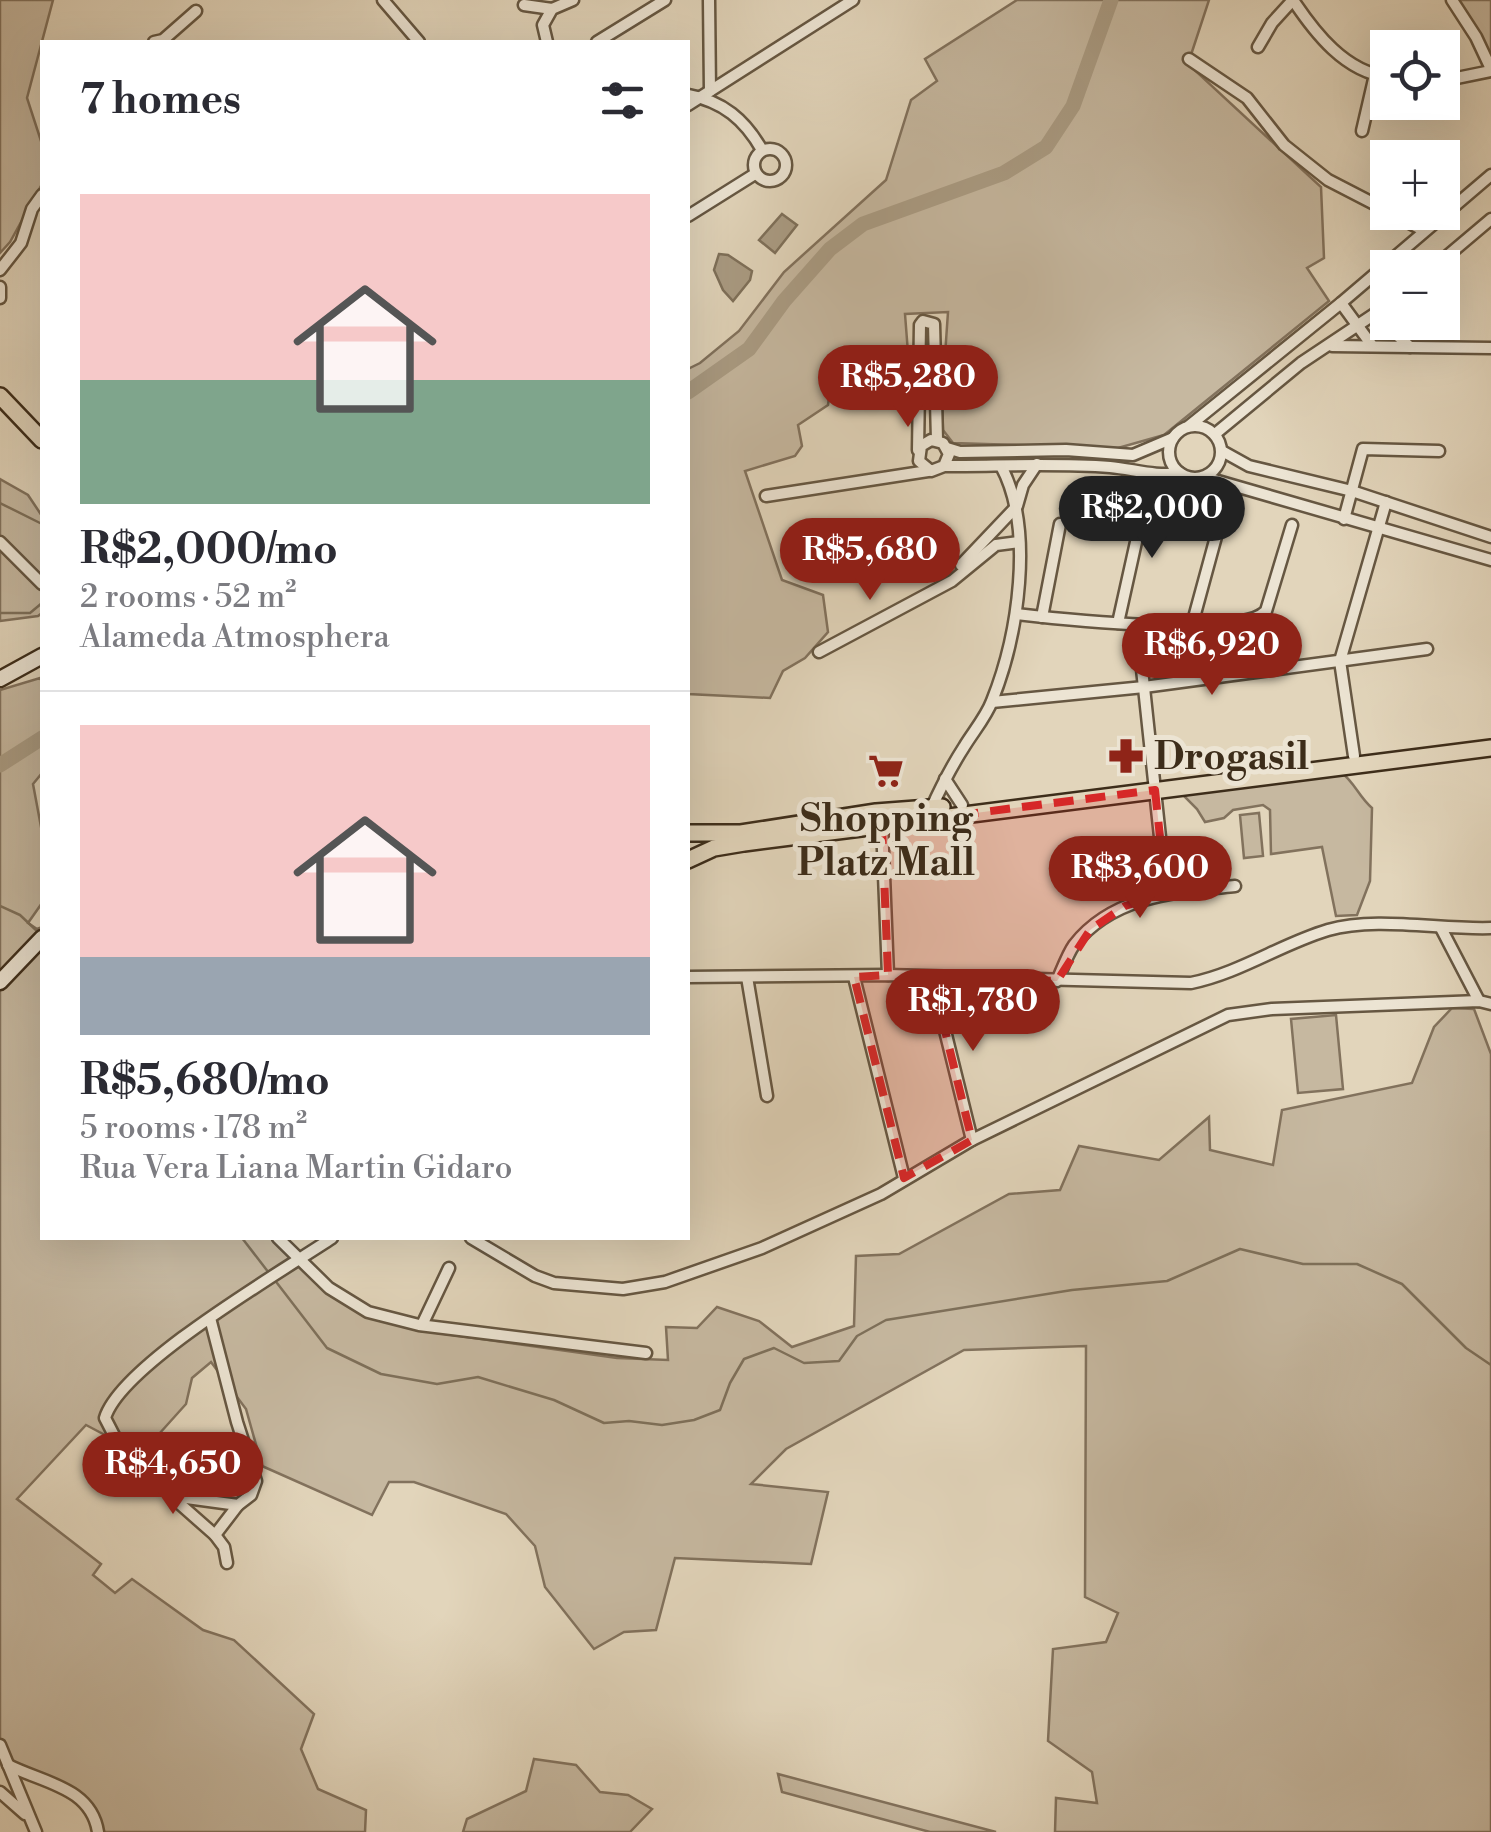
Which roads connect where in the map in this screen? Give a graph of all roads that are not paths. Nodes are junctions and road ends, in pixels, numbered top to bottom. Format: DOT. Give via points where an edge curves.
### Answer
graph roads {
  1 [pos="383,0"];
  2 [pos="573,0"];
  3 [pos="665,0"];
  4 [pos="709,0"];
  5 [pos="853,0"];
  6 [pos="1293,0"];
  7 [pos="1452,0"];
  8 [pos="524,5"];
  9 [pos="552,9"];
  10 [pos="196,11"];
  11 [pos="163,40"];
  12 [pos="417,40"];
  13 [pos="546,40"];
  14 [pos="600,40"];
  15 [pos="1258,47"];
  16 [pos="1190,59"];
  17 [pos="1370,69"];
  18 [pos="1491,70"];
  19 [pos="1460,76"];
  20 [pos="690,94"];
  21 [pos="706,94"];
  22 [pos="690,104"];
  23 [pos="1370,108"];
  24 [pos="1362,131"];
  25 [pos="762,150"];
  26 [pos="756,174"];
  27 [pos="1491,174"];
  28 [pos="40,198"];
  29 [pos="1460,200"];
  30 [pos="1370,202"];
  31 [pos="690,215"];
  32 [pos="1491,219"];
  33 [pos="1423,230"];
  34 [pos="1454,250"];
  35 [pos="0,270"];
  36 [pos="0,288"];
  37 [pos="0,298"];
  38 [pos="1341,303"];
  39 [pos="1370,318"];
  40 [pos="1357,328"];
  41 [pos="1402,340"];
  42 [pos="1371,344"];
  43 [pos="1329,346"];
  44 [pos="1410,348"];
  45 [pos="1491,348"];
  46 [pos="0,396"];
  47 [pos="37,422"];
  48 [pos="1189,426"];
  49 [pos="1215,434"];
  50 [pos="1172,438"];
  51 [pos="942,444"];
  52 [pos="1222,451"];
  53 [pos="1439,451"];
  54 [pos="918,452"];
  55 [pos="1037,464"];
  56 [pos="944,466"];
  57 [pos="1001,466"];
  58 [pos="931,470"];
  59 [pos="1180,473"];
  60 [pos="885,476"];
  61 [pos="1204,477"];
  62 [pos="1352,491"];
  63 [pos="766,496"];
  64 [pos="1144,496"];
  65 [pos="1386,502"];
  66 [pos="1017,506"];
  67 [pos="1224,511"];
  68 [pos="1344,520"];
  69 [pos="1060,524"];
  70 [pos="1292,525"];
  71 [pos="1380,528"];
  72 [pos="1491,537"];
  73 [pos="0,542"];
  74 [pos="1018,542"];
  75 [pos="1491,560"];
  76 [pos="40,582"];
  77 [pos="941,586"];
  78 [pos="1016,614"];
  79 [pos="1042,617"];
  80 [pos="1118,623"];
  81 [pos="1192,625"];
  82 [pos="1140,641"];
  83 [pos="1427,649"];
  84 [pos="819,652"];
  85 [pos="40,657"];
  86 [pos="1340,661"];
  87 [pos="0,679"];
  88 [pos="1144,687"];
  89 [pos="992,702"];
  90 [pos="1491,737"];
  91 [pos="1491,748"];
  92 [pos="1354,756"];
  93 [pos="944,780"];
  94 [pos="1154,786"];
  95 [pos="962,805"];
  96 [pos="931,809"];
  97 [pos="882,825"];
  98 [pos="690,832"];
  99 [pos="690,859"];
  100 [pos="1235,886"];
  101 [pos="1166,893"];
  102 [pos="1441,928"];
  103 [pos="1491,928"];
  104 [pos="40,940"];
  105 [pos="888,976"];
  106 [pos="690,977"];
  107 [pos="747,977"];
  108 [pos="854,977"];
  109 [pos="932,978"];
  110 [pos="1056,981"];
  111 [pos="0,982"];
  112 [pos="1485,1002"];
  113 [pos="767,1096"];
  114 [pos="972,1140"];
  115 [pos="904,1178"];
  116 [pos="280,1240"];
  117 [pos="329,1240"];
  118 [pos="474,1240"];
  119 [pos="302,1258"];
  120 [pos="449,1268"];
  121 [pos="210,1318"];
  122 [pos="422,1325"];
  123 [pos="646,1353"];
  124 [pos="172,1496"];
  125 [pos="238,1505"];
  126 [pos="215,1535"];
  127 [pos="227,1563"];
  128 [pos="0,1745"];
  129 [pos="8,1766"];
  130 [pos="36,1776"];
  131 [pos="19,1790"];
  132 [pos="4,1794"];
  133 [pos="30,1819"];
  134 [pos="36,1832"];
  135 [pos="98,1832"];
  1 -- 12 [label="street"];
  2 -- 9 [label="street"];
  3 -- 14 [label="street"];
  4 -- 21 [label="street"];
  5 -- 21 [label="street"];
  6 -- 15 [label="street"];
  6 -- 17 [label="street" via="1320,38"];
  7 -- 18 [label="street"];
  8 -- 9 [label="street"];
  9 -- 13 [label="street" via="542,25"];
  10 -- 11 [label="street"];
  16 -- 30 [label="street" via="1247,98 1284,145"];
  18 -- 19 [label="street"];
  20 -- 21 [label="street"];
  21 -- 22 [label="street"];
  21 -- 25 [label="street" via="741,118"];
  23 -- 24 [label="street"];
  25 -- 26 [label="street"];
  25 -- 26 [label="street" via="780,153 786,168 776,180"];
  26 -- 31 [label="street"];
  27 -- 29 [label="street"];
  28 -- 35 [label="street"];
  32 -- 34 [label="street"];
  33 -- 38 [label="street"];
  36 -- 37 [label="street"];
  38 -- 40 [label="street"];
  38 -- 48 [label="street"];
  39 -- 40 [label="street"];
  40 -- 42 [label="street"];
  40 -- 43 [label="street"];
  41 -- 44 [label="street"];
  42 -- 43 [label="street"];
  42 -- 44 [label="street"];
  43 -- 49 [label="street"];
  44 -- 45 [label="street"];
  46 -- 47 [label="main road"];
  48 -- 49 [label="street"];
  48 -- 50 [label="street"];
  49 -- 52 [label="street"];
  50 -- 51 [label="street" via="1133,455 960,452"];
  50 -- 59 [label="street" via="1169,457"];
  51 -- 54 [label="street" via="926,442"];
  51 -- 54 [label="street" via="934,324 923,321"];
  51 -- 56 [label="street"];
  52 -- 61 [label="street"];
  52 -- 62 [label="street" via="1249,466"];
  53 -- 62 [label="street" via="1368,448 1360,453"];
  54 -- 58 [label="street"];
  54 -- 60 [label="street" via="908,467"];
  55 -- 57 [label="street"];
  55 -- 59 [label="street"];
  55 -- 66 [label="street"];
  56 -- 57 [label="street"];
  56 -- 58 [label="street"];
  57 -- 66 [label="street"];
  58 -- 60 [label="street"];
  59 -- 61 [label="street"];
  60 -- 63 [label="street"];
  61 -- 68 [label="street"];
  62 -- 65 [label="street"];
  62 -- 68 [label="street"];
  64 -- 80 [label="street"];
  65 -- 71 [label="street"];
  65 -- 72 [label="street"];
  66 -- 74 [label="street"];
  66 -- 77 [label="street"];
  67 -- 81 [label="street"];
  68 -- 71 [label="street"];
  69 -- 79 [label="street"];
  70 -- 81 [label="street" via="1260,618"];
  71 -- 75 [label="street"];
  71 -- 86 [label="street"];
  73 -- 76 [label="street"];
  74 -- 77 [label="street" via="996,545"];
  74 -- 78 [label="street"];
  77 -- 84 [label="street"];
  78 -- 79 [label="street"];
  78 -- 89 [label="street"];
  79 -- 80 [label="street"];
  80 -- 81 [label="street"];
  82 -- 88 [label="street"];
  83 -- 86 [label="street"];
  85 -- 87 [label="main road"];
  86 -- 88 [label="street"];
  86 -- 92 [label="street"];
  88 -- 89 [label="street"];
  88 -- 94 [label="street"];
  89 -- 93 [label="street"];
  90 -- 92 [label="main road"];
  91 -- 94 [label="main road"];
  92 -- 94 [label="main road"];
  93 -- 95 [label="street"];
  93 -- 96 [label="street"];
  94 -- 95 [label="main road"];
  94 -- 97 [label="main road"];
  94 -- 101 [label="street"];
  95 -- 96 [label="main road"];
  96 -- 98 [label="main road" via="741,834"];
  97 -- 99 [label="main road" via="714,848"];
  97 -- 105 [label="street"];
  100 -- 101 [label="street"];
  101 -- 110 [label="street" via="1125,906 1090,930 1073,946"];
  102 -- 103 [label="street"];
  102 -- 110 [label="street" via="1327,930 1191,983"];
  102 -- 112 [label="street"];
  104 -- 111 [label="main road"];
  105 -- 108 [label="street"];
  105 -- 109 [label="street"];
  106 -- 107 [label="street"];
  107 -- 108 [label="street"];
  107 -- 113 [label="street"];
  108 -- 115 [label="street"];
  109 -- 110 [label="street"];
  109 -- 114 [label="street"];
  112 -- 114 [label="street" via="1228,1016"];
  114 -- 115 [label="street"];
  115 -- 118 [label="street" via="762,1248 665,1282 623,1289 554,1283"];
  116 -- 119 [label="street"];
  117 -- 119 [label="street"];
  119 -- 121 [label="street"];
  119 -- 122 [label="street" via="329,1288 368,1312"];
  120 -- 122 [label="street"];
  121 -- 124 [label="street" via="125,1385 106,1418 121,1448"];
  121 -- 125 [label="street" via="256,1481"];
  122 -- 123 [label="street"];
  124 -- 125 [label="street"];
  124 -- 126 [label="street"];
  125 -- 126 [label="street"];
  126 -- 127 [label="street"];
  128 -- 129 [label="street"];
  129 -- 130 [label="street"];
  129 -- 131 [label="street"];
  130 -- 131 [label="street"];
  130 -- 135 [label="street" via="85,1802"];
  131 -- 132 [label="street"];
  131 -- 133 [label="street"];
  132 -- 133 [label="street"];
  133 -- 134 [label="street"];
}
